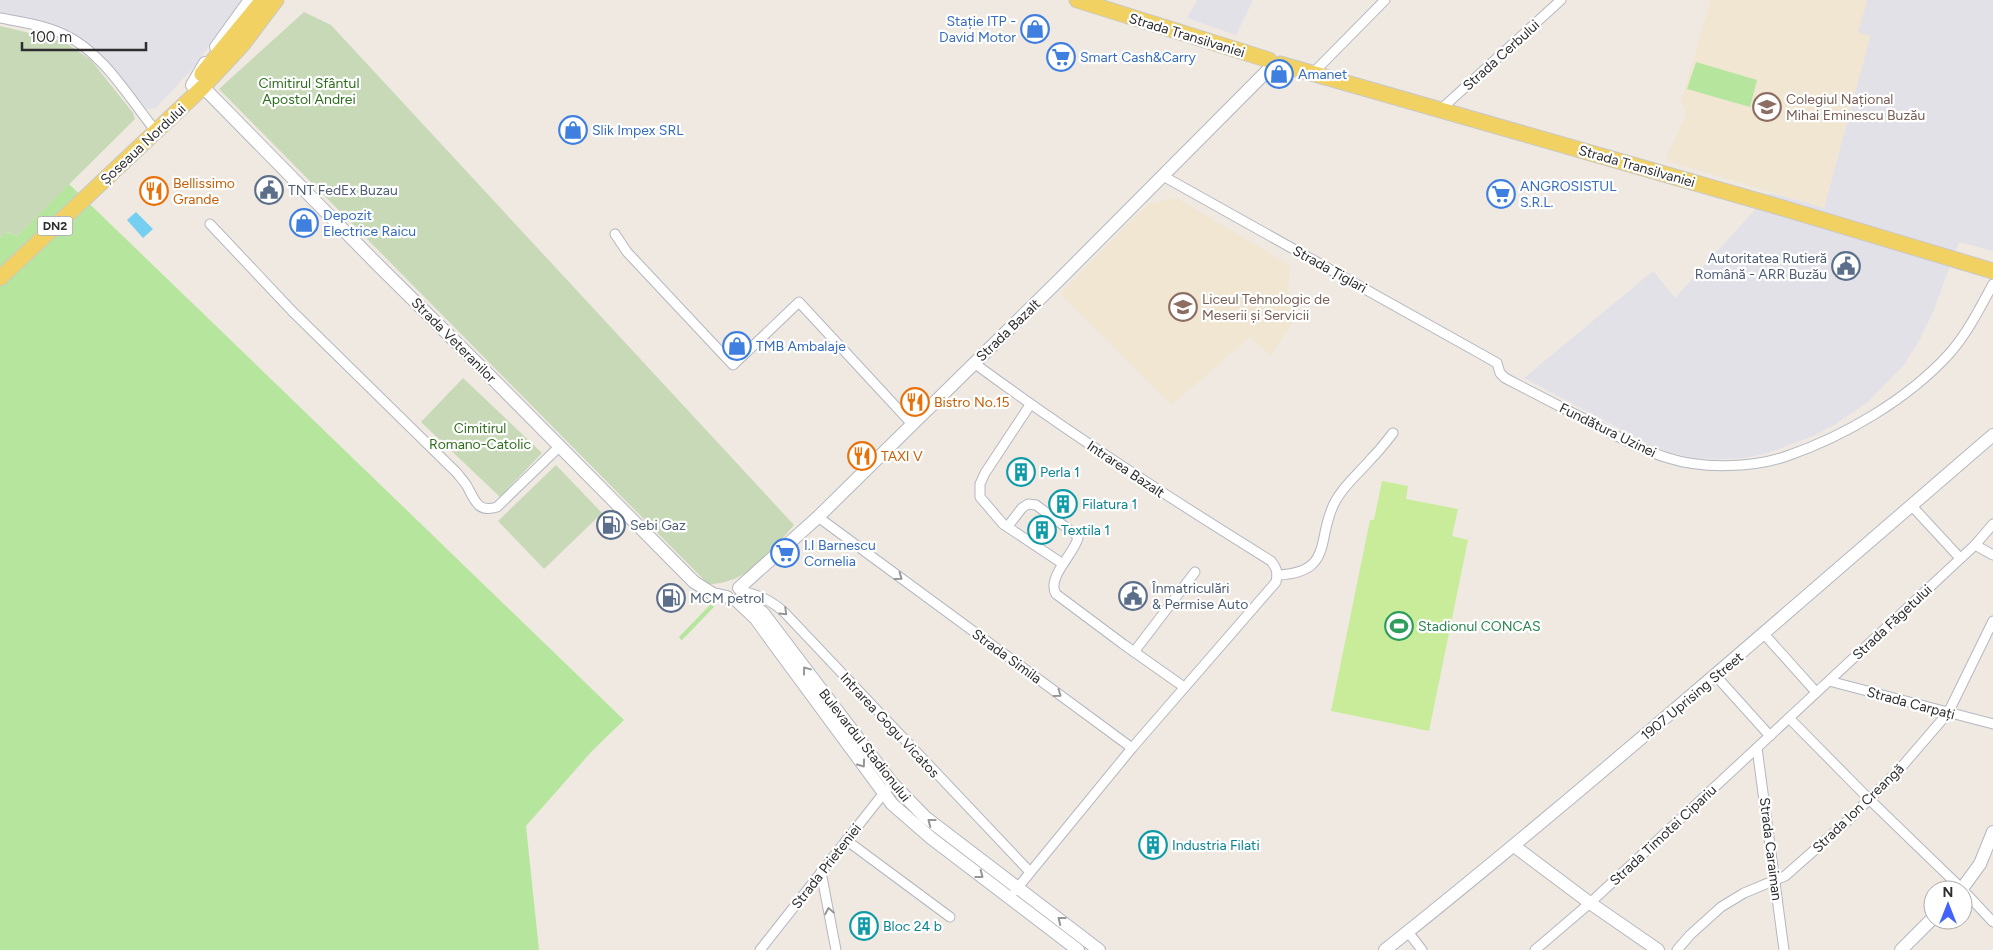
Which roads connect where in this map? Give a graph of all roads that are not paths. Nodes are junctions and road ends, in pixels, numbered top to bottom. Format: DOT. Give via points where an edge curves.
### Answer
graph roads {
  1 [pos="250,0"];
  2 [pos="263,0"];
  3 [pos="276,0"];
  4 [pos="1077,0"];
  5 [pos="1385,0"];
  6 [pos="1561,0"];
  7 [pos="0,18"];
  8 [pos="1273,63"];
  9 [pos="1313,73"];
  10 [pos="197,86"];
  11 [pos="1440,110"];
  12 [pos="151,125"];
  13 [pos="1163,176"];
  14 [pos="210,224"];
  15 [pos="615,234"];
  16 [pos="0,269"];
  17 [pos="1993,271"];
  18 [pos="0,278"];
  19 [pos="1993,284"];
  20 [pos="974,363"];
  21 [pos="1497,363"];
  22 [pos="1030,405"];
  23 [pos="912,424"];
  24 [pos="1393,433"];
  25 [pos="1993,435"];
  26 [pos="560,446"];
  27 [pos="1911,505"];
  28 [pos="818,517"];
  29 [pos="1993,524"];
  30 [pos="1008,526"];
  31 [pos="1976,545"];
  32 [pos="1993,555"];
  33 [pos="1960,558"];
  34 [pos="1062,564"];
  35 [pos="1195,572"];
  36 [pos="1277,574"];
  37 [pos="735,594"];
  38 [pos="1993,621"];
  39 [pos="1764,634"];
  40 [pos="1134,652"];
  41 [pos="1716,676"];
  42 [pos="1829,681"];
  43 [pos="1184,687"];
  44 [pos="1816,692"];
  45 [pos="1948,713"];
  46 [pos="1790,718"];
  47 [pos="1993,724"];
  48 [pos="1770,736"];
  49 [pos="1132,748"];
  50 [pos="1757,748"];
  51 [pos="888,788"];
  52 [pos="1870,800"];
  53 [pos="1993,832"];
  54 [pos="846,840"];
  55 [pos="1514,846"];
  56 [pos="822,872"];
  57 [pos="1030,872"];
  58 [pos="1953,880"];
  59 [pos="1968,880"];
  60 [pos="1775,881"];
  61 [pos="1018,887"];
  62 [pos="1010,898"];
  63 [pos="1973,901"];
  64 [pos="1590,903"];
  65 [pos="950,917"];
  66 [pos="1993,922"];
  67 [pos="1923,928"];
  68 [pos="1408,932"];
  69 [pos="760,950"];
  70 [pos="836,950"];
  71 [pos="1078,950"];
  72 [pos="1099,950"];
  73 [pos="1385,950"];
  74 [pos="1422,950"];
  75 [pos="1536,950"];
  76 [pos="1658,950"];
  77 [pos="1677,950"];
  78 [pos="1784,950"];
  79 [pos="1901,950"];
  1 -- 10 [label="street, Șoseaua Nordului"];
  2 -- 10 [label="main road, Șoseaua Nordului / DN2"];
  3 -- 10 [label="main road, Șoseaua Nordului / DN2" via="242,45"];
  4 -- 8 [label="main road, Strada Transilvaniei"];
  5 -- 9 [label="street"];
  6 -- 11 [label="street, Strada Cerbului"];
  7 -- 12 [label="street" via="47,28 78,43 102,63"];
  8 -- 9 [label="main road, Strada Transilvaniei"];
  8 -- 13 [label="street, Strada Bazalt"];
  9 -- 11 [label="main road, Strada Transilvaniei"];
  10 -- 12 [label="main road, Șoseaua Nordului / DN2"];
  10 -- 18 [label="main road, Șoseaua Nordului / DN2"];
  10 -- 26 [label="street, Strada Veteranilor"];
  11 -- 17 [label="main road, Strada Transilvaniei"];
  12 -- 16 [label="main road, Șoseaua Nordului / DN2"];
  13 -- 20 [label="street, Strada Bazalt"];
  13 -- 21 [label="street, Strada Țiglari"];
  14 -- 26 [label="street" via="456,473 480,508 497,507"];
  15 -- 23 [label="street" via="733,365 799,302"];
  19 -- 21 [label="street, Fundătura Uzinei" via="1966,332 1950,352 1899,399 1839,434 1786,457 1744,465 1687,463 1634,445 1505,378"];
  20 -- 22 [label="street, Intrarea Bazalt"];
  20 -- 23 [label="street, Strada Bazalt"];
  22 -- 30 [label="street" via="980,484 980,498"];
  22 -- 36 [label="street, Intrarea Bazalt" via="1175,502 1271,561"];
  23 -- 28 [label="street, Strada Bazalt"];
  24 -- 36 [label="street" via="1335,500 1318,559 1304,571"];
  25 -- 27 [label="street, 1907 Uprising Street"];
  26 -- 37 [label="street, Strada Veteranilor" via="694,582 706,591"];
  27 -- 33 [label="street"];
  27 -- 39 [label="street, 1907 Uprising Street"];
  28 -- 37 [label="street, Strada Bazalt"];
  28 -- 49 [label="street, Strada Simila, one-way"];
  29 -- 31 [label="street, Strada Făgetului"];
  30 -- 34 [label="street"];
  30 -- 34 [label="street" via="1022,508 1028,504 1036,505 1078,538"];
  31 -- 32 [label="street"];
  31 -- 33 [label="street, Strada Făgetului"];
  33 -- 42 [label="street, Strada Făgetului"];
  34 -- 40 [label="street" via="1053,586 1056,594"];
  35 -- 40 [label="street"];
  36 -- 43 [label="street" via="1276,582"];
  37 -- 51 [label="street, Bulevardul Stadionului"];
  37 -- 57 [label="street, Intrarea Gogu Vicatos, one-way" via="762,596 785,613"];
  38 -- 45 [label="street, Strada Ion Creangă"];
  39 -- 41 [label="street, 1907 Uprising Street"];
  39 -- 44 [label="street"];
  40 -- 43 [label="street"];
  41 -- 48 [label="street"];
  41 -- 55 [label="street, 1907 Uprising Street"];
  42 -- 44 [label="street, Strada Făgetului"];
  42 -- 45 [label="street, Strada Carpați"];
  43 -- 49 [label="street"];
  44 -- 46 [label="street, Strada Făgetului"];
  45 -- 47 [label="street, Strada Carpați"];
  45 -- 52 [label="street, Strada Ion Creangă"];
  46 -- 48 [label="street, Strada Timotei Cipariu"];
  46 -- 52 [label="street"];
  48 -- 50 [label="street, Strada Timotei Cipariu"];
  49 -- 57 [label="street"];
  50 -- 60 [label="street, Strada Caraiman"];
  50 -- 64 [label="street, Strada Timotei Cipariu"];
  51 -- 54 [label="street, Strada Prieteniei"];
  61 -- 51 [label="street, Bulevardul Stadionului, one-way"];
  51 -- 62 [label="street, Bulevardul Stadionului, one-way" via="892,804 916,826"];
  52 -- 58 [label="street"];
  52 -- 60 [label="street, Strada Ion Creangă" via="1785,876"];
  53 -- 59 [label="street" via="1980,864"];
  54 -- 56 [label="street, Strada Prieteniei"];
  54 -- 65 [label="street"];
  55 -- 64 [label="street"];
  55 -- 68 [label="street, 1907 Uprising Street"];
  56 -- 69 [label="street, Strada Prieteniei"];
  70 -- 56 [label="street, one-way"];
  57 -- 61 [label="street"];
  60 -- 77 [label="street, Strada Ion Creangă" via="1744,893 1721,907"];
  60 -- 78 [label="street, Strada Caraiman"];
  61 -- 62 [label="street"];
  72 -- 61 [label="street, Bulevardul Stadionului, one-way"];
  62 -- 71 [label="street, Bulevardul Stadionului"];
  63 -- 66 [label="street"];
  64 -- 75 [label="street, Strada Timotei Cipariu"];
  64 -- 76 [label="street"];
  67 -- 79 [label="street"];
  68 -- 73 [label="street, 1907 Uprising Street"];
  68 -- 74 [label="street"];
}
